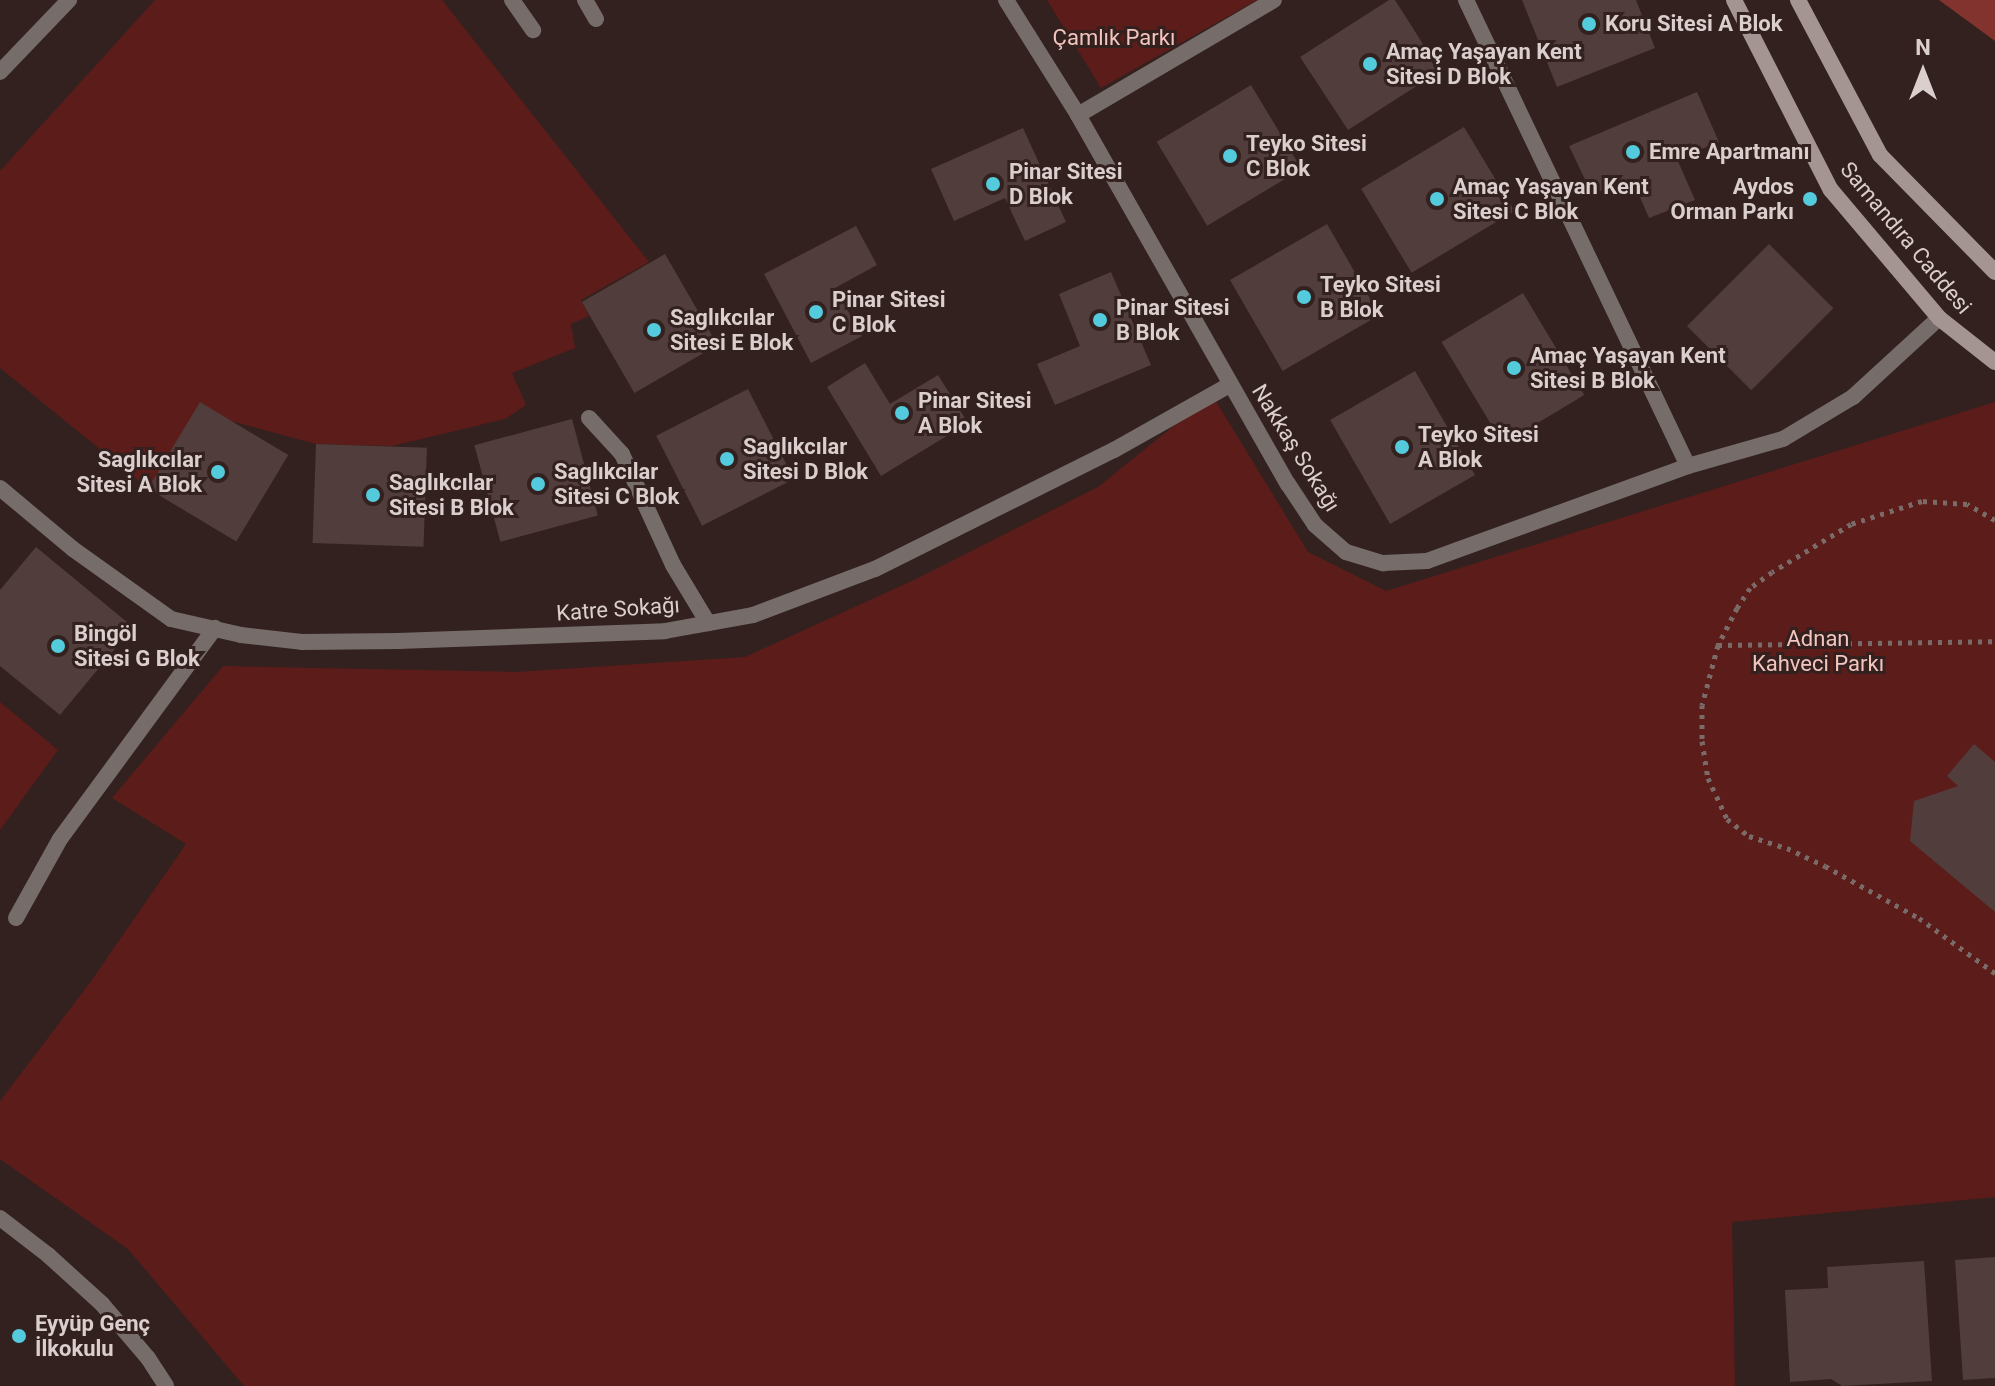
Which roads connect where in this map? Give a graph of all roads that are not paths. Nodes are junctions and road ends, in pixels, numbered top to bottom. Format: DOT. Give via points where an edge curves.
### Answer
graph roads {
  1 [pos="69,0"];
  2 [pos="512,0"];
  3 [pos="585,0"];
  4 [pos="1006,0"];
  5 [pos="1274,0"];
  6 [pos="1466,0"];
  7 [pos="1734,0"];
  8 [pos="1798,0"];
  9 [pos="596,19"];
  10 [pos="533,30"];
  11 [pos="0,72"];
  12 [pos="1078,115"];
  13 [pos="1995,272"];
  14 [pos="1939,318"];
  15 [pos="1995,362"];
  16 [pos="1231,384"];
  17 [pos="589,418"];
  18 [pos="1688,466"];
  19 [pos="0,488"];
  20 [pos="708,623"];
  21 [pos="215,628"];
  22 [pos="16,918"];
  23 [pos="0,1218"];
  24 [pos="166,1386"];
  1 -- 11 [label="street"];
  2 -- 10 [label="street"];
  3 -- 9 [label="street"];
  4 -- 12 [label="street, Nakkaş Sokağı"];
  5 -- 12 [label="street"];
  6 -- 18 [label="street"];
  7 -- 14 [label="main road, Samandıra Caddesi" via="1831,190"];
  8 -- 13 [label="main road, Samandıra Caddesi" via="1880,155"];
  12 -- 16 [label="street, Nakkaş Sokağı"];
  14 -- 15 [label="main road, Samandıra Caddesi"];
  14 -- 18 [label="street, Nakkaş Sokağı" via="1853,397 1783,439"];
  16 -- 18 [label="street, Nakkaş Sokağı" via="1315,525 1346,552 1383,563 1427,561"];
  16 -- 20 [label="street, Katre Sokağı" via="1114,450 875,569 753,615"];
  17 -- 20 [label="street" via="622,454 673,565"];
  19 -- 21 [label="street, Katre Sokağı" via="73,549 171,619"];
  20 -- 21 [label="street, Katre Sokağı" via="665,631 302,642"];
  21 -- 22 [label="street" via="60,839"];
  23 -- 24 [label="street" via="102,1304"];
}
